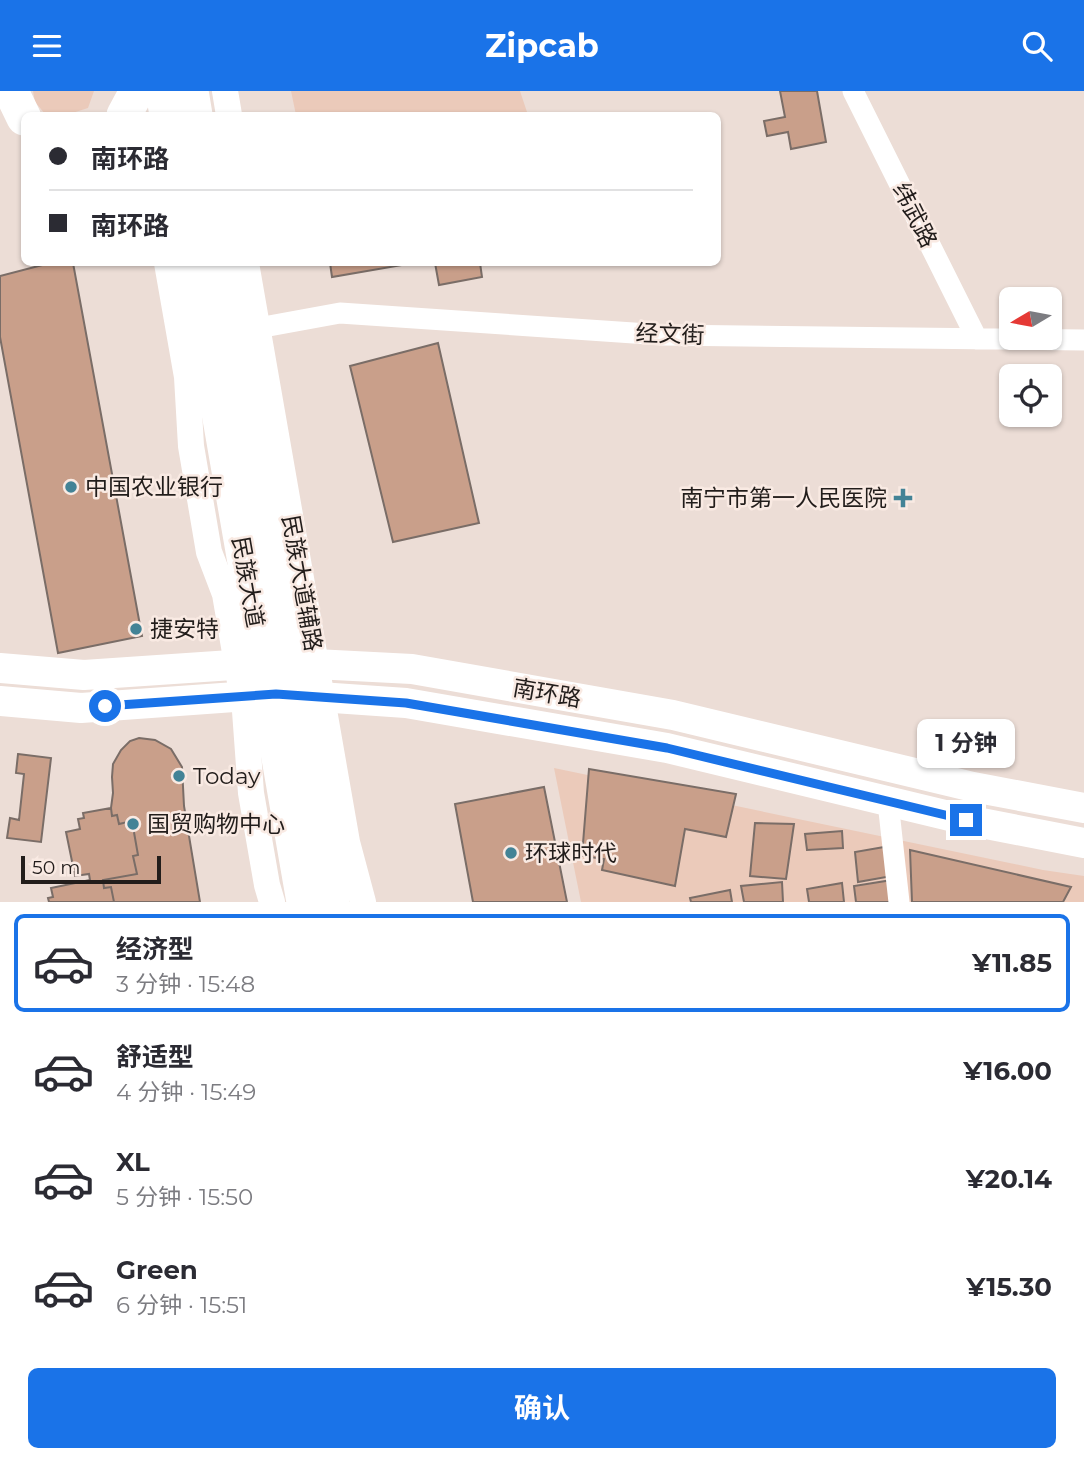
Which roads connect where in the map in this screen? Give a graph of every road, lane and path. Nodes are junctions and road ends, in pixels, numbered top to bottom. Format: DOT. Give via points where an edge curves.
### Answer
graph roads {
  1 [pos="11,91"];
  2 [pos="137,91"];
  3 [pos="163,91"];
  4 [pos="191,91"];
  5 [pos="225,91"];
  6 [pos="853,91"];
  7 [pos="21,112"];
  8 [pos="126,112"];
  9 [pos="141,112"];
  10 [pos="166,112"];
  11 [pos="194,112"];
  12 [pos="228,112"];
  13 [pos="168,266"];
  14 [pos="194,266"];
  15 [pos="222,266"];
  16 [pos="247,266"];
  17 [pos="257,328"];
  18 [pos="977,339"];
  19 [pos="1084,340"];
  20 [pos="0,668"];
  21 [pos="0,701"];
  22 [pos="888,802"];
  23 [pos="1084,808"];
  24 [pos="1084,843"];
  25 [pos="272,902"];
  26 [pos="304,902"];
  27 [pos="332,902"];
  28 [pos="363,902"];
  29 [pos="899,902"];
  1 -- 7 [label="highway"];
  2 -- 8 [label="highway"];
  2 -- 9 [label="street"];
  3 -- 10 [label="highway"];
  4 -- 11 [label="highway"];
  5 -- 12 [label="street"];
  6 -- 18 [label="street, 纬武路"];
  13 -- 25 [label="street" via="187,377 191,446 209,552 225,594 245,711 251,793"];
  14 -- 26 [label="highway, 民族大道"];
  15 -- 27 [label="highway, 民族大道"];
  16 -- 17 [label="street, 民族大道辅路"];
  17 -- 18 [label="street, 经文街" via="340,313 663,335"];
  17 -- 28 [label="street, 民族大道辅路" via="347,842"];
  18 -- 19 [label="street, 经文街"];
  20 -- 23 [label="main road, 南环路" via="84,675 276,662 412,669 673,715 973,787"];
  21 -- 22 [label="main road, 南环路" via="81,708 276,694 406,703 667,748"];
  22 -- 24 [label="main road, 南环路"];
  22 -- 29 [label="street"];
}
